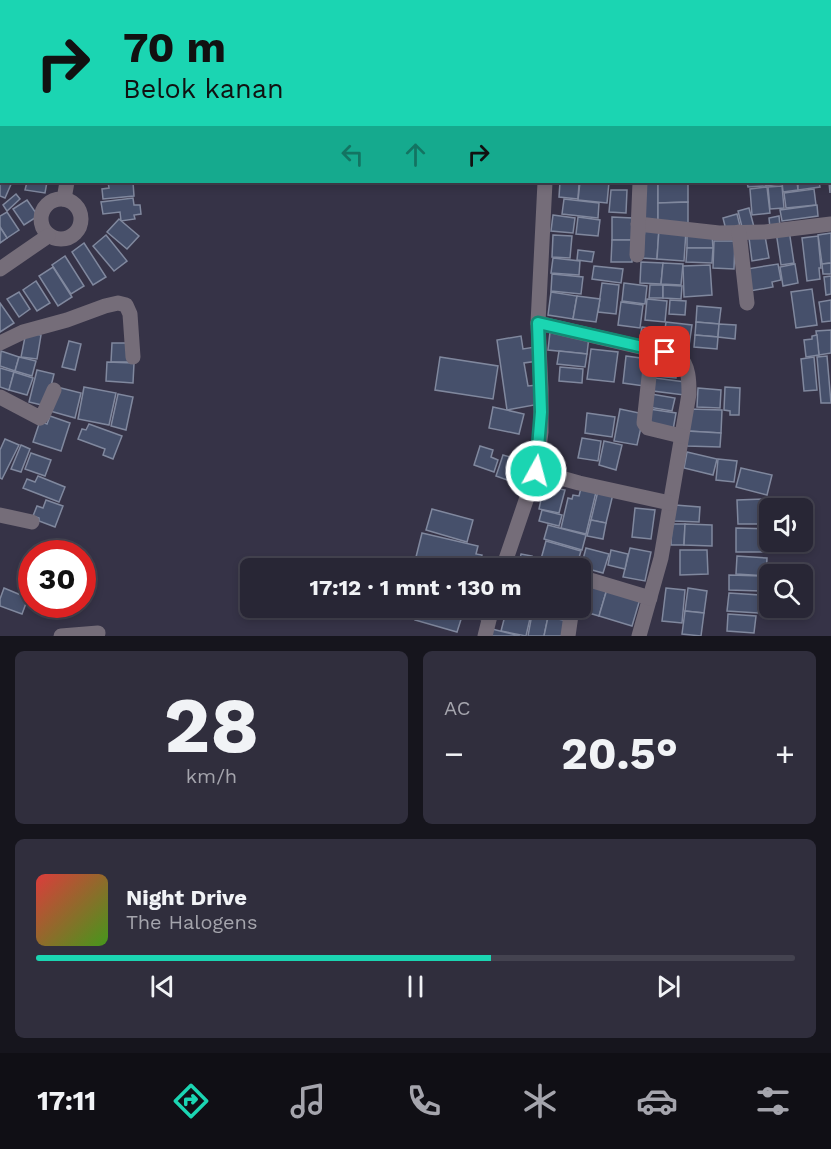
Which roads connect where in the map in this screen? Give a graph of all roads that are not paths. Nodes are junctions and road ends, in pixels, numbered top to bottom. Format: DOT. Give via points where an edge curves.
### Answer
graph roads {
  1 [pos="67,183"];
  2 [pos="545,183"];
  3 [pos="640,183"];
  4 [pos="64,199"];
  5 [pos="638,224"];
  6 [pos="831,224"];
  7 [pos="739,232"];
  8 [pos="48,236"];
  9 [pos="637,255"];
  10 [pos="0,269"];
  11 [pos="747,303"];
  12 [pos="538,323"];
  13 [pos="0,343"];
  14 [pos="651,349"];
  15 [pos="133,357"];
  16 [pos="54,390"];
  17 [pos="0,397"];
  18 [pos="681,436"];
  19 [pos="536,471"];
  20 [pos="670,503"];
  21 [pos="0,515"];
  22 [pos="32,522"];
  23 [pos="506,558"];
  24 [pos="591,580"];
  25 [pos="650,598"];
  26 [pos="489,618"];
  27 [pos="571,618"];
  28 [pos="98,633"];
  29 [pos="644,635"];
  30 [pos="61,636"];
  31 [pos="485,636"];
  32 [pos="568,636"];
  1 -- 4 [label="street"];
  2 -- 12 [label="street"];
  3 -- 5 [label="street"];
  4 -- 8 [label="street" via="46,205 40,215 41,227"];
  4 -- 8 [label="street" via="77,207 79,229 71,237 59,240"];
  5 -- 7 [label="street"];
  5 -- 9 [label="street"];
  6 -- 7 [label="street"];
  7 -- 11 [label="street"];
  8 -- 10 [label="street"];
  12 -- 14 [label="street"];
  12 -- 19 [label="street" via="541,432"];
  13 -- 15 [label="street" via="23,332 123,303 130,314"];
  14 -- 18 [label="street" via="679,356 684,362 689,394"];
  14 -- 18 [label="street" via="644,423 648,428"];
  16 -- 17 [label="street" via="40,418"];
  18 -- 20 [label="street"];
  19 -- 20 [label="street"];
  19 -- 23 [label="street"];
  20 -- 25 [label="street" via="662,558"];
  21 -- 22 [label="street"];
  24 -- 25 [label="street"];
  25 -- 29 [label="street"];
  26 -- 31 [label="street"];
  27 -- 32 [label="street"];
  28 -- 30 [label="street"];
}
